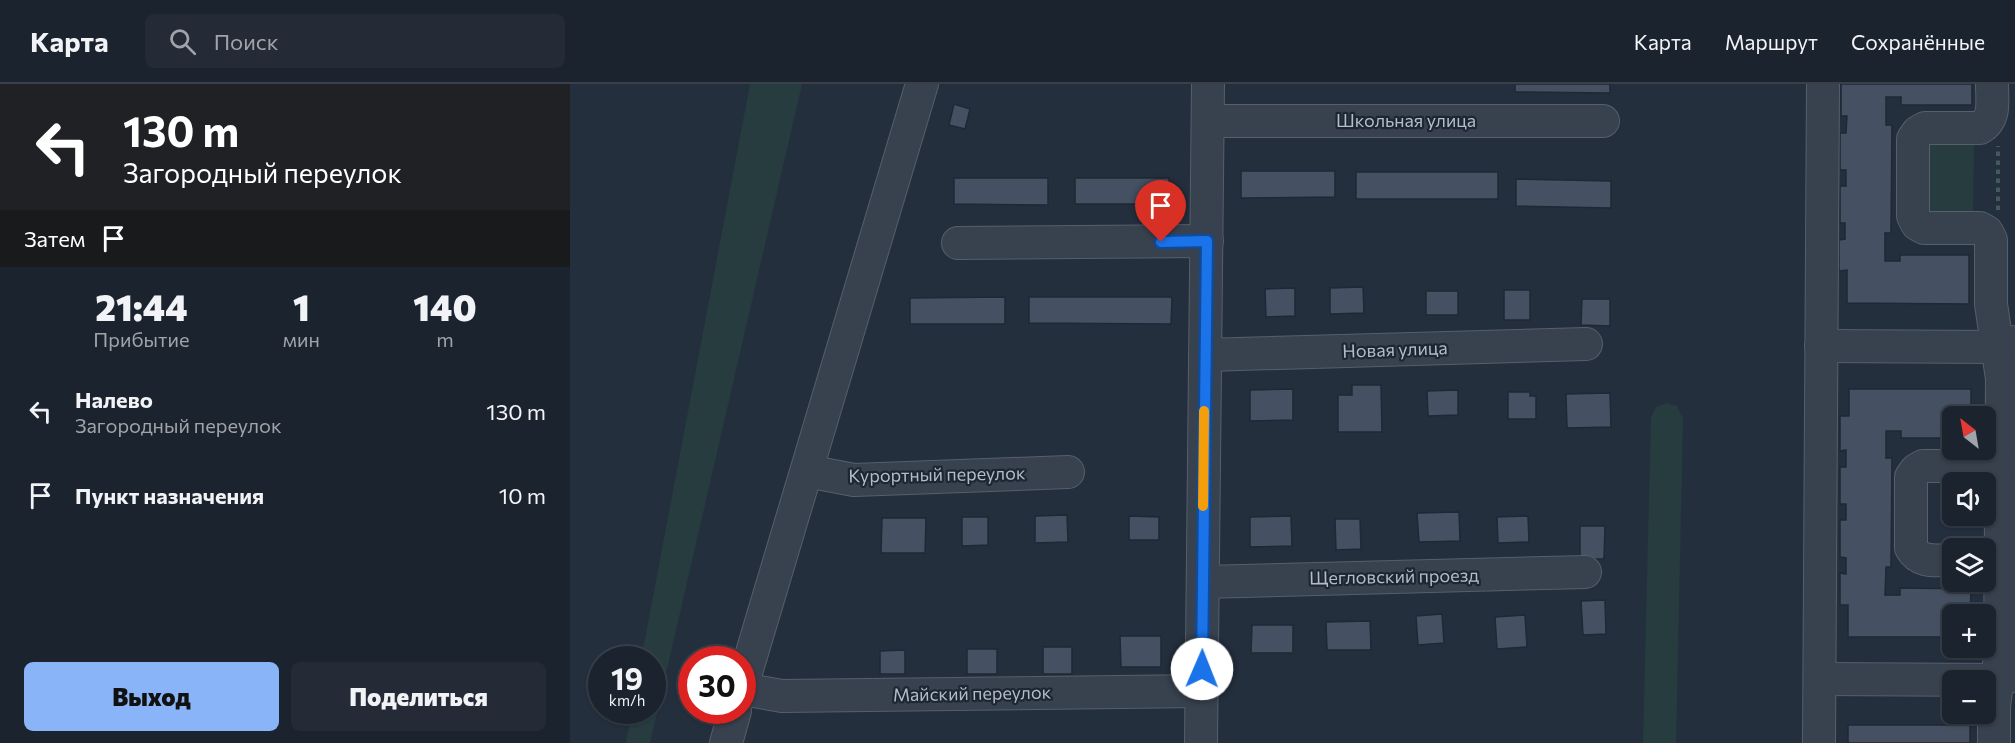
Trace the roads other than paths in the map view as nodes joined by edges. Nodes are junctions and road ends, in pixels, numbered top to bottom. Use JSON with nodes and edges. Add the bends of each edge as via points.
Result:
{"nodes":[{"id":1,"x":922,"y":84,"type":"edge"},
{"id":2,"x":1208,"y":84,"type":"edge"},
{"id":3,"x":1823,"y":84,"type":"edge"},
{"id":4,"x":1992,"y":84,"type":"edge"},
{"id":5,"x":1208,"y":121,"type":"junction"},
{"id":6,"x":1604,"y":121,"type":"dead end"},
{"id":7,"x":1207,"y":241,"type":"junction"},
{"id":8,"x":958,"y":243,"type":"dead end"},
{"id":9,"x":1586,"y":344,"type":"dead end"},
{"id":10,"x":2006,"y":344,"type":"edge"},
{"id":11,"x":1821,"y":346,"type":"junction"},
{"id":12,"x":1205,"y":355,"type":"junction"},
{"id":13,"x":2001,"y":466,"type":"junction"},
{"id":14,"x":807,"y":471,"type":"junction"},
{"id":15,"x":1068,"y":471,"type":"dead end"},
{"id":16,"x":1995,"y":538,"type":"edge"},
{"id":17,"x":1942,"y":560,"type":"edge"},
{"id":18,"x":1585,"y":572,"type":"dead end"},
{"id":19,"x":1203,"y":582,"type":"junction"},
{"id":20,"x":1995,"y":592,"type":"edge"},
{"id":21,"x":755,"y":646,"type":"edge"},
{"id":22,"x":2006,"y":677,"type":"edge"},
{"id":23,"x":1820,"y":680,"type":"junction"},
{"id":24,"x":756,"y":691,"type":"edge"},
{"id":25,"x":1202,"y":691,"type":"junction"},
{"id":26,"x":731,"y":724,"type":"edge"},
{"id":27,"x":726,"y":743,"type":"edge"},
{"id":28,"x":1201,"y":743,"type":"edge"},
{"id":29,"x":1819,"y":743,"type":"edge"},
{"id":30,"x":1994,"y":743,"type":"edge"}],
"edges":[{"from":1,"to":14,"type":"street"},
{"from":2,"to":5,"type":"street"},
{"from":3,"to":11,"type":"street"},
{"from":4,"to":10,"type":"street","via":[[1992,117],[1988,124],[1980,128],[1925,128],[1913,140],[1913,216],[1924,228],[1980,228],[1987,232],[1991,240],[1990,304]]},
{"from":5,"to":6,"type":"street","name":"Школьная улица"},
{"from":5,"to":7,"type":"street"},
{"from":7,"to":8,"type":"street"},
{"from":7,"to":12,"type":"street"},
{"from":9,"to":12,"type":"street","name":"Новая улица"},
{"from":10,"to":11,"type":"street"},
{"from":10,"to":13,"type":"street"},
{"from":11,"to":23,"type":"street"},
{"from":12,"to":19,"type":"street"},
{"from":13,"to":16,"type":"street"},
{"from":13,"to":17,"type":"street","via":[[1923,466],[1911,477],[1911,548],[1923,560]]},
{"from":14,"to":15,"type":"street","name":"Курортный переулок","via":[[854,480]]},
{"from":14,"to":21,"type":"street"},
{"from":18,"to":19,"type":"street","name":"Щегловский проезд"},
{"from":19,"to":25,"type":"street"},
{"from":20,"to":22,"type":"street","via":[[2000,656]]},
{"from":22,"to":23,"type":"street"},
{"from":22,"to":30,"type":"street"},
{"from":23,"to":29,"type":"street"},
{"from":24,"to":25,"type":"street","name":"Майский переулок","via":[[782,696]]},
{"from":25,"to":28,"type":"street"},
{"from":26,"to":27,"type":"street"}]}
